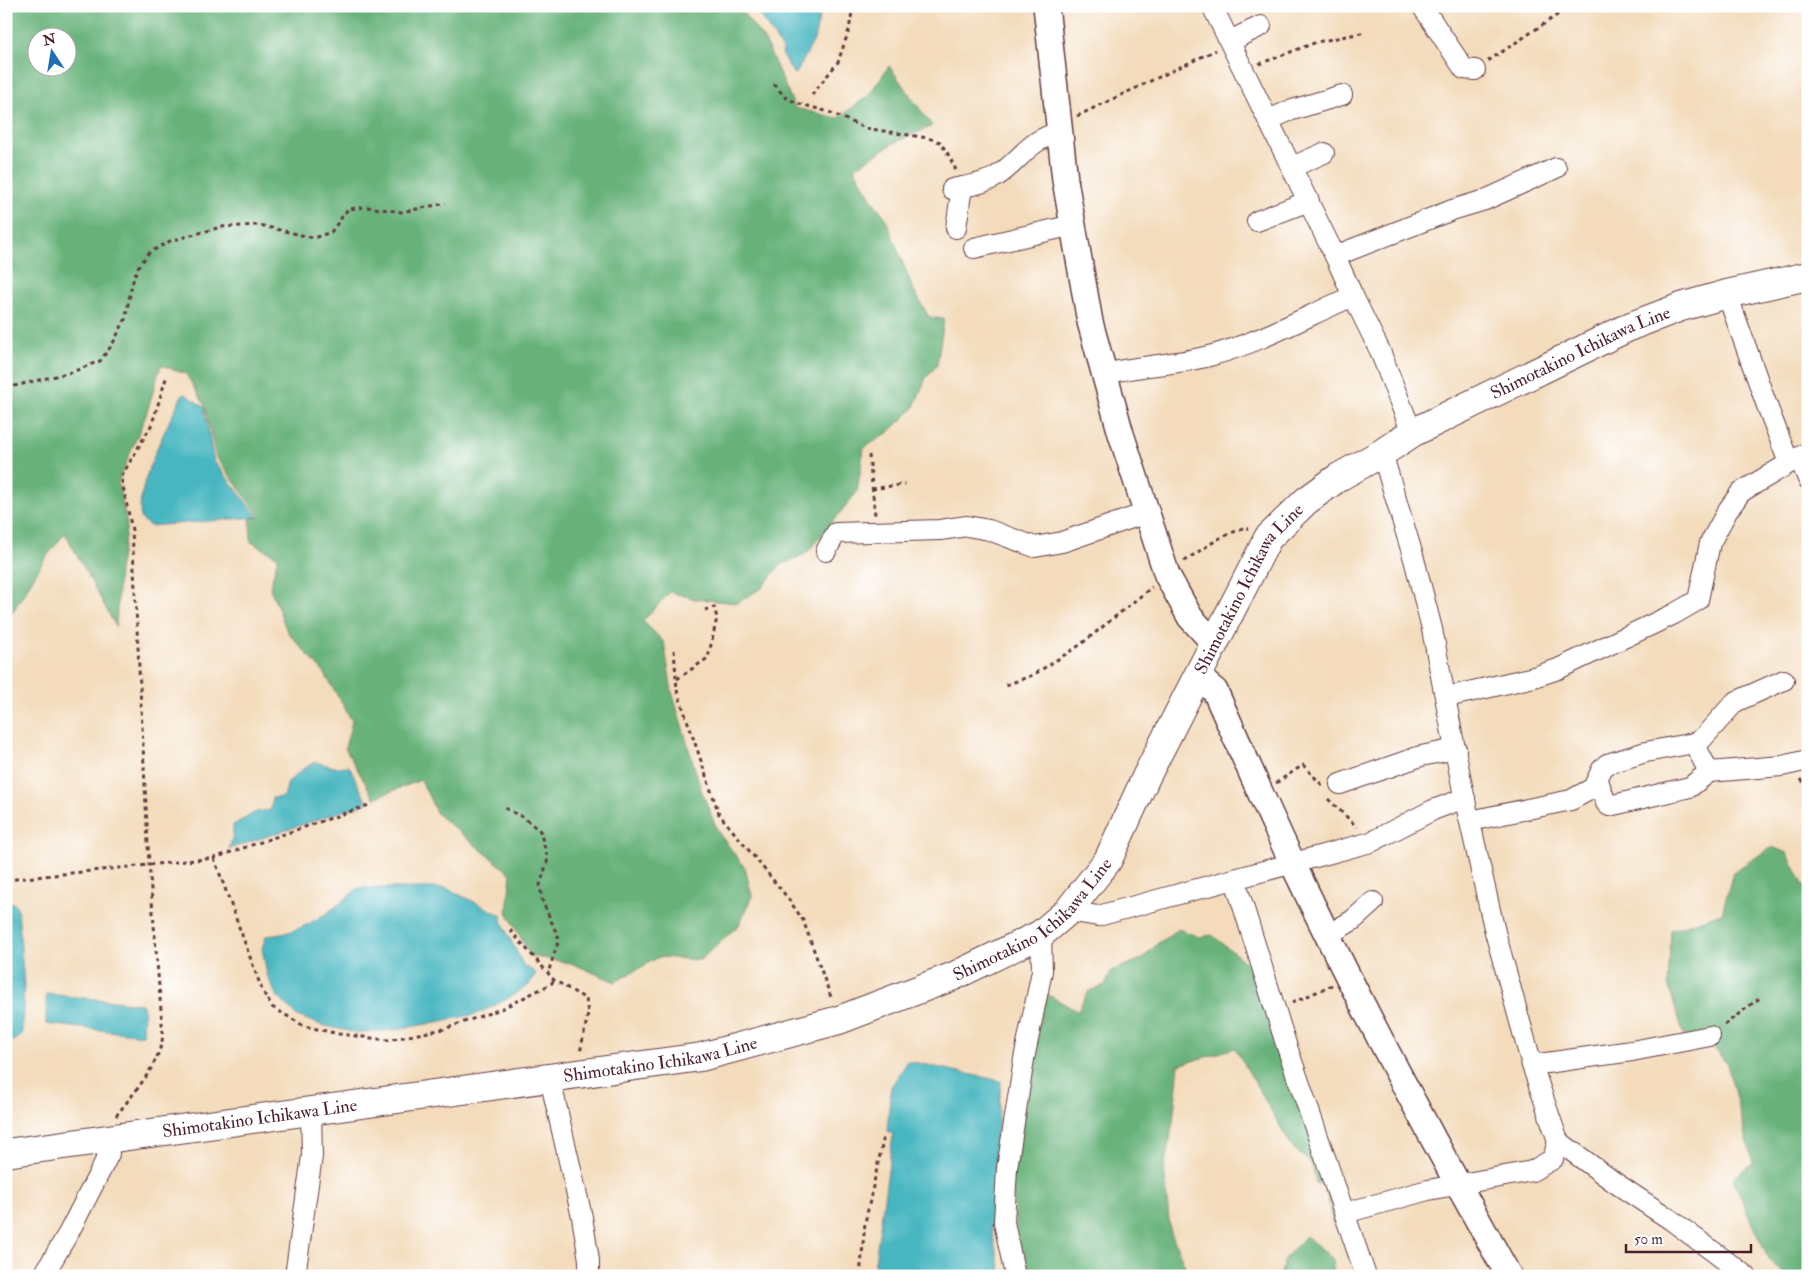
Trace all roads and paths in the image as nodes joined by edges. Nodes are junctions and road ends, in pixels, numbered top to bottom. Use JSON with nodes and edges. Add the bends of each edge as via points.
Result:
{"nodes":[{"id":1,"x":853,"y":6,"type":"edge"},
{"id":2,"x":1046,"y":6,"type":"edge"},
{"id":3,"x":1422,"y":6,"type":"edge"},
{"id":4,"x":1571,"y":6,"type":"edge"},
{"id":5,"x":1216,"y":7,"type":"edge"},
{"id":6,"x":1261,"y":26,"type":"dead end"},
{"id":7,"x":1366,"y":32,"type":"dead end"},
{"id":8,"x":1231,"y":43,"type":"junction"},
{"id":9,"x":1244,"y":70,"type":"junction"},
{"id":10,"x":1475,"y":70,"type":"joint"},
{"id":11,"x":774,"y":84,"type":"dead end"},
{"id":12,"x":812,"y":95,"type":"dead end"},
{"id":13,"x":1342,"y":95,"type":"dead end"},
{"id":14,"x":1268,"y":120,"type":"junction"},
{"id":15,"x":1059,"y":129,"type":"junction"},
{"id":16,"x":1324,"y":153,"type":"dead end"},
{"id":17,"x":1292,"y":167,"type":"junction"},
{"id":18,"x":1556,"y":168,"type":"dead end"},
{"id":19,"x":957,"y":188,"type":"junction"},
{"id":20,"x":1309,"y":201,"type":"junction"},
{"id":21,"x":446,"y":202,"type":"dead end"},
{"id":22,"x":1257,"y":220,"type":"dead end"},
{"id":23,"x":1073,"y":225,"type":"junction"},
{"id":24,"x":956,"y":228,"type":"dead end"},
{"id":25,"x":974,"y":248,"type":"dead end"},
{"id":26,"x":1336,"y":256,"type":"junction"},
{"id":27,"x":1808,"y":276,"type":"edge"},
{"id":28,"x":1727,"y":294,"type":"junction"},
{"id":29,"x":1353,"y":296,"type":"junction"},
{"id":30,"x":1104,"y":374,"type":"junction"},
{"id":31,"x":167,"y":375,"type":"dead end"},
{"id":32,"x":6,"y":388,"type":"edge"},
{"id":33,"x":1412,"y":433,"type":"junction"},
{"id":34,"x":1382,"y":453,"type":"junction"},
{"id":35,"x":869,"y":455,"type":"dead end"},
{"id":36,"x":1798,"y":457,"type":"edge"},
{"id":37,"x":1808,"y":478,"type":"edge"},
{"id":38,"x":906,"y":484,"type":"dead end"},
{"id":39,"x":872,"y":489,"type":"junction"},
{"id":40,"x":1146,"y":513,"type":"junction"},
{"id":41,"x":876,"y":533,"type":"junction"},
{"id":42,"x":1268,"y":538,"type":"junction"},
{"id":43,"x":826,"y":551,"type":"dead end"},
{"id":44,"x":1167,"y":575,"type":"junction"},
{"id":45,"x":705,"y":610,"type":"dead end"},
{"id":46,"x":1214,"y":643,"type":"junction"},
{"id":47,"x":674,"y":650,"type":"dead end"},
{"id":48,"x":1198,"y":677,"type":"junction"},
{"id":49,"x":676,"y":680,"type":"junction"},
{"id":50,"x":1784,"y":680,"type":"dead end"},
{"id":51,"x":1006,"y":685,"type":"dead end"},
{"id":52,"x":1446,"y":697,"type":"junction"},
{"id":53,"x":1694,"y":743,"type":"junction"},
{"id":54,"x":1456,"y":748,"type":"junction"},
{"id":55,"x":1808,"y":760,"type":"edge"},
{"id":56,"x":1709,"y":772,"type":"junction"},
{"id":57,"x":1596,"y":782,"type":"junction"},
{"id":58,"x":1331,"y":790,"type":"junction"},
{"id":59,"x":1261,"y":793,"type":"junction"},
{"id":60,"x":1465,"y":798,"type":"junction"},
{"id":61,"x":372,"y":804,"type":"dead end"},
{"id":62,"x":505,"y":808,"type":"dead end"},
{"id":63,"x":1470,"y":821,"type":"junction"},
{"id":64,"x":1372,"y":841,"type":"junction"},
{"id":65,"x":214,"y":858,"type":"junction"},
{"id":66,"x":1292,"y":863,"type":"junction"},
{"id":67,"x":149,"y":864,"type":"junction"},
{"id":68,"x":6,"y":880,"type":"edge"},
{"id":69,"x":1235,"y":880,"type":"junction"},
{"id":70,"x":1373,"y":902,"type":"dead end"},
{"id":71,"x":1068,"y":910,"type":"junction"},
{"id":72,"x":510,"y":930,"type":"dead end"},
{"id":73,"x":1041,"y":934,"type":"junction"},
{"id":74,"x":1328,"y":935,"type":"junction"},
{"id":75,"x":548,"y":973,"type":"junction"},
{"id":76,"x":1348,"y":977,"type":"junction"},
{"id":77,"x":554,"y":980,"type":"junction"},
{"id":78,"x":1761,"y":997,"type":"dead end"},
{"id":79,"x":1276,"y":1010,"type":"junction"},
{"id":80,"x":839,"y":1020,"type":"junction"},
{"id":81,"x":1710,"y":1036,"type":"joint"},
{"id":82,"x":1532,"y":1065,"type":"junction"},
{"id":83,"x":580,"y":1073,"type":"junction"},
{"id":84,"x":550,"y":1079,"type":"junction"},
{"id":85,"x":311,"y":1110,"type":"junction"},
{"id":86,"x":882,"y":1135,"type":"dead end"},
{"id":87,"x":107,"y":1138,"type":"junction"},
{"id":88,"x":1558,"y":1141,"type":"junction"},
{"id":89,"x":6,"y":1153,"type":"edge"},
{"id":90,"x":1458,"y":1185,"type":"junction"},
{"id":91,"x":1345,"y":1213,"type":"junction"},
{"id":92,"x":43,"y":1276,"type":"edge"},
{"id":93,"x":295,"y":1276,"type":"edge"},
{"id":94,"x":589,"y":1276,"type":"edge"},
{"id":95,"x":860,"y":1276,"type":"edge"},
{"id":96,"x":1015,"y":1276,"type":"edge"},
{"id":97,"x":1366,"y":1276,"type":"edge"},
{"id":98,"x":1509,"y":1276,"type":"edge"},
{"id":99,"x":1746,"y":1276,"type":"edge"}],
"edges":[{"from":1,"to":12,"type":"path","via":[[838,62]]},
{"from":2,"to":15,"type":"street"},
{"from":3,"to":10,"type":"street","via":[[1464,69]]},
{"from":4,"to":10,"type":"path"},
{"from":5,"to":8,"type":"street"},
{"from":6,"to":8,"type":"street"},
{"from":7,"to":9,"type":"path","via":[[1317,42]]},
{"from":8,"to":9,"type":"street"},
{"from":8,"to":15,"type":"path"},
{"from":9,"to":14,"type":"street"},
{"from":11,"to":19,"type":"path","via":[[785,97],[797,103],[829,112],[865,128],[940,142],[952,161]]},
{"from":13,"to":14,"type":"street"},
{"from":14,"to":17,"type":"street"},
{"from":15,"to":19,"type":"street","via":[[1039,139],[1006,170],[987,182]]},
{"from":15,"to":23,"type":"street"},
{"from":16,"to":17,"type":"street"},
{"from":17,"to":20,"type":"street"},
{"from":18,"to":26,"type":"street","via":[[1485,200]]},
{"from":19,"to":24,"type":"street"},
{"from":20,"to":22,"type":"street"},
{"from":20,"to":26,"type":"street"},
{"from":21,"to":32,"type":"path","via":[[402,212],[367,208],[348,210],[331,232],[314,238],[259,225],[221,227],[170,241],[149,254],[138,267],[125,320],[100,361],[72,372]]},
{"from":23,"to":25,"type":"street"},
{"from":23,"to":30,"type":"street","via":[[1090,322]]},
{"from":26,"to":29,"type":"street"},
{"from":27,"to":28,"type":"main road","name":"Shimotakino Ichikawa Line"},
{"from":28,"to":33,"type":"main road","name":"Shimotakino Ichikawa Line","via":[[1631,326]]},
{"from":28,"to":36,"type":"street","via":[[1766,403]]},
{"from":29,"to":30,"type":"street","via":[[1234,349],[1186,361]]},
{"from":29,"to":33,"type":"street","via":[[1380,351]]},
{"from":30,"to":40,"type":"street"},
{"from":31,"to":67,"type":"path","via":[[152,424],[121,477],[132,530]]},
{"from":33,"to":34,"type":"main road","name":"Shimotakino Ichikawa Line"},
{"from":34,"to":42,"type":"main road","name":"Shimotakino Ichikawa Line","via":[[1339,477],[1306,501]]},
{"from":34,"to":52,"type":"street","via":[[1414,559]]},
{"from":35,"to":39,"type":"path"},
{"from":36,"to":37,"type":"street"},
{"from":36,"to":52,"type":"street","via":[[1741,492],[1728,510],[1710,543],[1698,600],[1558,669]]},
{"from":38,"to":39,"type":"path"},
{"from":39,"to":41,"type":"path"},
{"from":40,"to":41,"type":"street","via":[[1062,542],[1035,546],[967,526]]},
{"from":40,"to":44,"type":"street"},
{"from":41,"to":43,"type":"street","via":[[836,533]]},
{"from":42,"to":44,"type":"path","via":[[1245,528],[1218,539]]},
{"from":42,"to":46,"type":"main road","name":"Shimotakino Ichikawa Line"},
{"from":44,"to":46,"type":"street","via":[[1190,617]]},
{"from":44,"to":51,"type":"path","via":[[1080,645],[1033,675]]},
{"from":45,"to":49,"type":"path","via":[[714,607],[717,618],[708,658]]},
{"from":46,"to":48,"type":"main road","name":"Shimotakino Ichikawa Line"},
{"from":47,"to":49,"type":"path"},
{"from":48,"to":59,"type":"street","via":[[1215,691]]},
{"from":48,"to":71,"type":"main road","name":"Shimotakino Ichikawa Line","via":[[1146,777],[1108,860]]},
{"from":49,"to":80,"type":"path","via":[[719,814],[803,920]]},
{"from":50,"to":53,"type":"street","via":[[1735,702],[1702,739]]},
{"from":52,"to":54,"type":"street"},
{"from":53,"to":56,"type":"street"},
{"from":53,"to":57,"type":"street","via":[[1607,764]]},
{"from":54,"to":58,"type":"street","via":[[1421,756]]},
{"from":54,"to":60,"type":"street"},
{"from":55,"to":56,"type":"street","via":[[1782,766]]},
{"from":56,"to":57,"type":"street","via":[[1690,787],[1610,806]]},
{"from":57,"to":63,"type":"street","via":[[1593,788],[1572,800]]},
{"from":58,"to":59,"type":"path","via":[[1303,765]]},
{"from":58,"to":64,"type":"path"},
{"from":59,"to":66,"type":"street"},
{"from":60,"to":63,"type":"street"},
{"from":60,"to":64,"type":"street","via":[[1432,810]]},
{"from":61,"to":65,"type":"path"},
{"from":62,"to":75,"type":"path","via":[[540,831],[548,859],[540,885],[541,893],[559,939]]},
{"from":63,"to":82,"type":"street","via":[[1495,932]]},
{"from":64,"to":66,"type":"street"},
{"from":65,"to":67,"type":"path"},
{"from":65,"to":77,"type":"path","via":[[262,990],[272,1007],[304,1026],[388,1040],[444,1029],[501,1009]]},
{"from":66,"to":69,"type":"street"},
{"from":66,"to":74,"type":"street"},
{"from":67,"to":68,"type":"path"},
{"from":67,"to":87,"type":"path","via":[[162,1047],[149,1073],[106,1129]]},
{"from":69,"to":71,"type":"street","via":[[1098,916]]},
{"from":69,"to":79,"type":"street"},
{"from":70,"to":74,"type":"street","via":[[1353,920]]},
{"from":71,"to":73,"type":"main road","name":"Shimotakino Ichikawa Line"},
{"from":72,"to":75,"type":"path"},
{"from":73,"to":80,"type":"main road","name":"Shimotakino Ichikawa Line","via":[[954,976]]},
{"from":73,"to":96,"type":"street","via":[[1042,971],[1007,1168],[1004,1222]]},
{"from":74,"to":76,"type":"street"},
{"from":75,"to":77,"type":"path"},
{"from":76,"to":79,"type":"path"},
{"from":76,"to":90,"type":"street"},
{"from":77,"to":83,"type":"path","via":[[586,999],[588,1014],[578,1062]]},
{"from":78,"to":81,"type":"path"},
{"from":79,"to":91,"type":"street"},
{"from":80,"to":83,"type":"main road","name":"Shimotakino Ichikawa Line","via":[[701,1057]]},
{"from":81,"to":82,"type":"street"},
{"from":82,"to":88,"type":"street"},
{"from":83,"to":84,"type":"main road","name":"Shimotakino Ichikawa Line"},
{"from":84,"to":85,"type":"main road","name":"Shimotakino Ichikawa Line"},
{"from":84,"to":94,"type":"street","via":[[582,1217]]},
{"from":85,"to":87,"type":"main road","name":"Shimotakino Ichikawa Line"},
{"from":85,"to":93,"type":"street","via":[[312,1156]]},
{"from":86,"to":95,"type":"path","via":[[865,1223]]},
{"from":87,"to":89,"type":"main road","name":"Shimotakino Ichikawa Line"},
{"from":87,"to":92,"type":"street","via":[[108,1154]]},
{"from":88,"to":90,"type":"street","via":[[1553,1159],[1532,1171]]},
{"from":88,"to":99,"type":"street"},
{"from":90,"to":91,"type":"street"},
{"from":90,"to":98,"type":"street"},
{"from":91,"to":97,"type":"street"}]}
